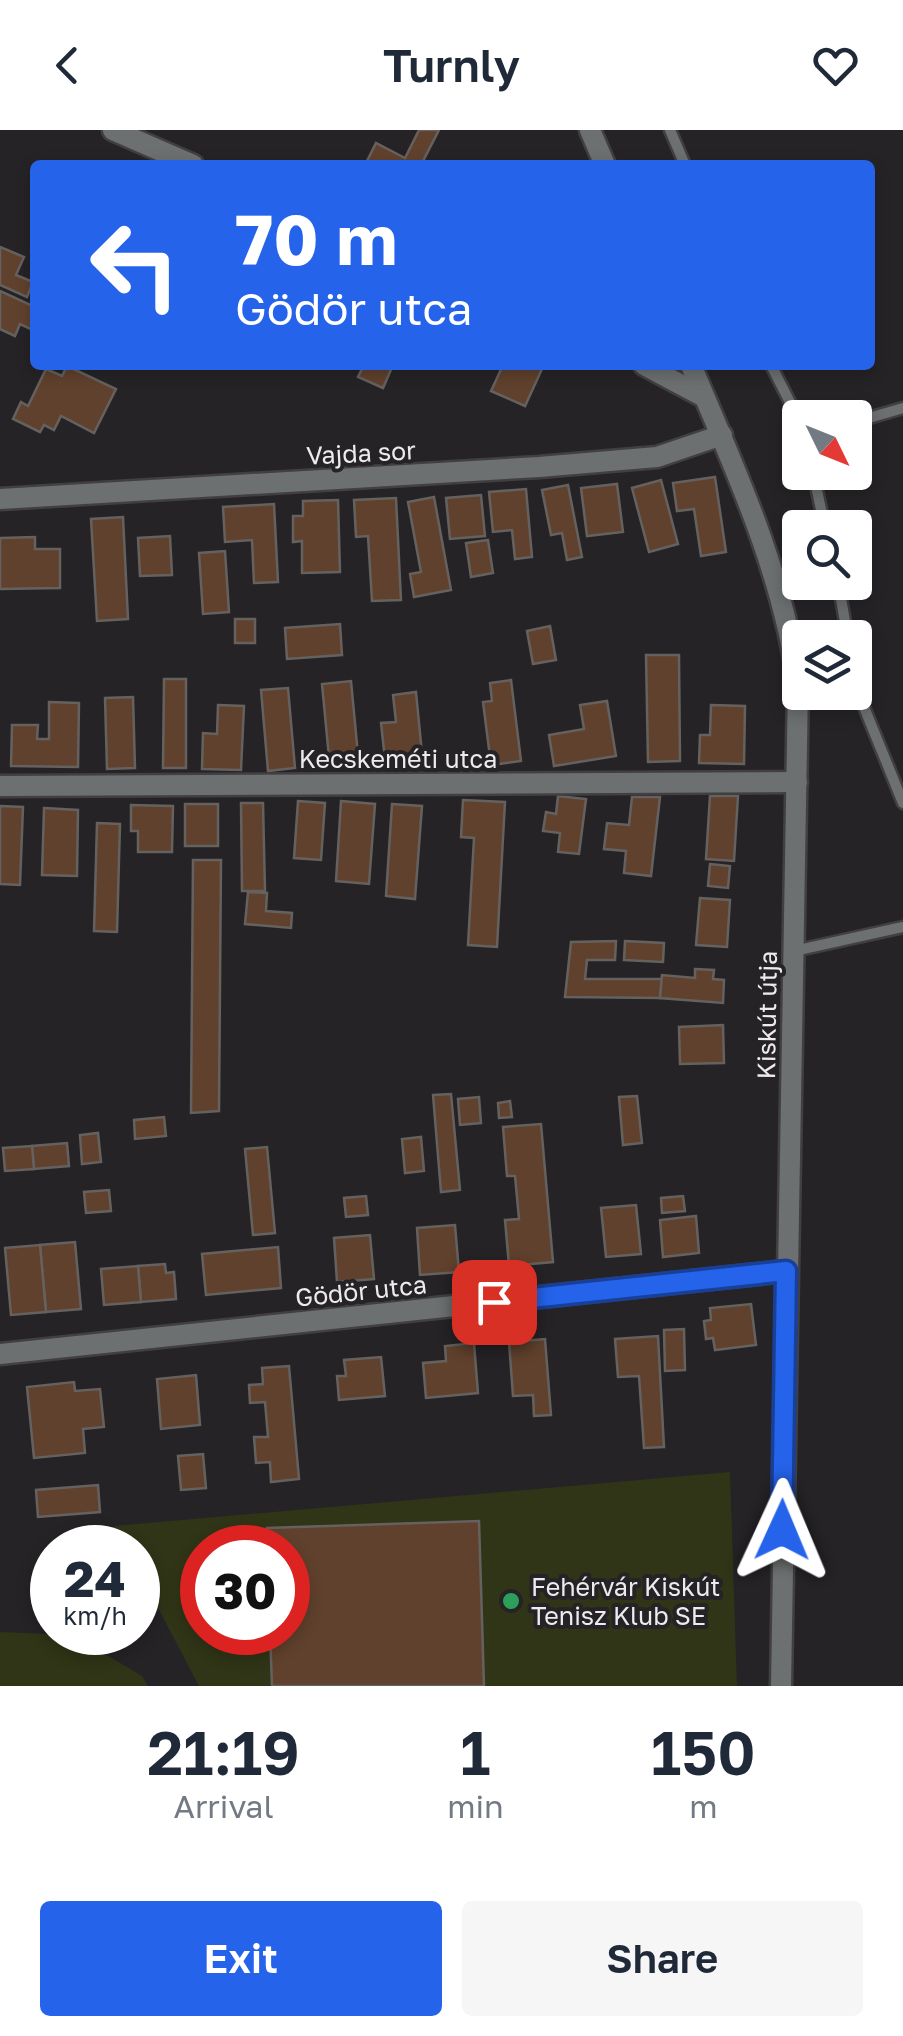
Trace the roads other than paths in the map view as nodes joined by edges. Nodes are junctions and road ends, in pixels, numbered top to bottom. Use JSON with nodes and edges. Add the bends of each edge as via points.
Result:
{"nodes":[{"id":1,"x":114,"y":130,"type":"edge"},
{"id":2,"x":590,"y":130,"type":"edge"},
{"id":3,"x":670,"y":130,"type":"edge"},
{"id":4,"x":182,"y":160,"type":"edge"},
{"id":5,"x":604,"y":160,"type":"edge"},
{"id":6,"x":683,"y":160,"type":"edge"},
{"id":7,"x":654,"y":370,"type":"edge"},
{"id":8,"x":692,"y":370,"type":"edge"},
{"id":9,"x":774,"y":370,"type":"edge"},
{"id":10,"x":704,"y":396,"type":"junction"},
{"id":11,"x":789,"y":400,"type":"edge"},
{"id":12,"x":903,"y":408,"type":"edge"},
{"id":13,"x":872,"y":417,"type":"edge"},
{"id":14,"x":722,"y":435,"type":"junction"},
{"id":15,"x":0,"y":499,"type":"edge"},
{"id":16,"x":862,"y":710,"type":"edge"},
{"id":17,"x":797,"y":782,"type":"junction"},
{"id":18,"x":0,"y":786,"type":"edge"},
{"id":19,"x":903,"y":803,"type":"edge"},
{"id":20,"x":903,"y":927,"type":"edge"},
{"id":21,"x":793,"y":951,"type":"junction"},
{"id":22,"x":786,"y":1271,"type":"junction"},
{"id":23,"x":0,"y":1354,"type":"edge"},
{"id":24,"x":781,"y":1686,"type":"edge"}],
"edges":[{"from":1,"to":4,"type":"street"},
{"from":2,"to":5,"type":"street"},
{"from":3,"to":6,"type":"lane"},
{"from":7,"to":10,"type":"street"},
{"from":8,"to":10,"type":"street","name":"Kiskút útja"},
{"from":9,"to":11,"type":"lane"},
{"from":10,"to":14,"type":"street","name":"Kiskút útja"},
{"from":12,"to":13,"type":"lane"},
{"from":14,"to":15,"type":"street","name":"Vajda sor","via":[[657,457],[558,466]]},
{"from":14,"to":17,"type":"street","name":"Kiskút útja","via":[[793,644]]},
{"from":16,"to":19,"type":"lane"},
{"from":17,"to":18,"type":"street","name":"Kecskeméti utca"},
{"from":17,"to":21,"type":"street","name":"Kiskút útja"},
{"from":20,"to":21,"type":"lane"},
{"from":21,"to":22,"type":"street","name":"Kiskút útja"},
{"from":22,"to":23,"type":"street","name":"Gödör utca"},
{"from":22,"to":24,"type":"street","name":"Kiskút útja"}]}
